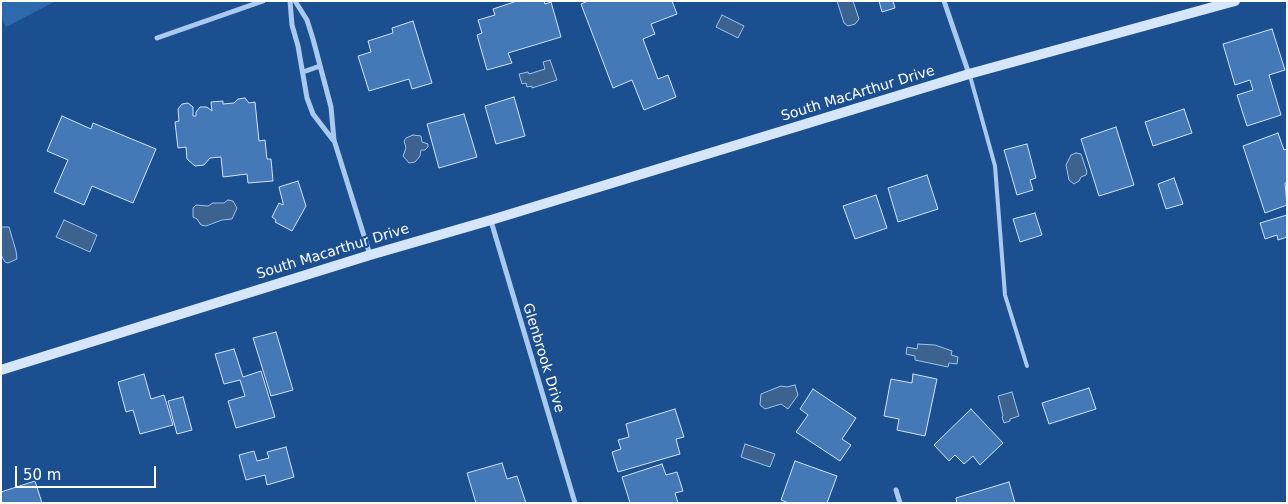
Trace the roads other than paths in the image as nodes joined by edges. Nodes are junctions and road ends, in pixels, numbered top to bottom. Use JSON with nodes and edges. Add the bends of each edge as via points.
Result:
{"nodes":[{"id":1,"x":263,"y":1,"type":"edge"},
{"id":2,"x":290,"y":1,"type":"edge"},
{"id":3,"x":295,"y":1,"type":"edge"},
{"id":4,"x":944,"y":1,"type":"edge"},
{"id":5,"x":1235,"y":1,"type":"edge"},
{"id":6,"x":157,"y":38,"type":"dead end"},
{"id":7,"x":320,"y":66,"type":"junction"},
{"id":8,"x":303,"y":72,"type":"junction"},
{"id":9,"x":969,"y":74,"type":"junction"},
{"id":10,"x":334,"y":140,"type":"junction"},
{"id":11,"x":490,"y":220,"type":"junction"},
{"id":12,"x":370,"y":255,"type":"junction"},
{"id":13,"x":1027,"y":366,"type":"dead end"},
{"id":14,"x":1,"y":370,"type":"edge"},
{"id":15,"x":896,"y":490,"type":"dead end"},
{"id":16,"x":575,"y":503,"type":"edge"},
{"id":17,"x":900,"y":503,"type":"edge"}],
"edges":[{"from":1,"to":6,"type":"street"},
{"from":2,"to":8,"type":"street"},
{"from":3,"to":7,"type":"street","via":[[307,20]]},
{"from":4,"to":9,"type":"street"},
{"from":5,"to":9,"type":"street","name":"South MacArthur Drive"},
{"from":7,"to":8,"type":"street"},
{"from":7,"to":10,"type":"street","via":[[331,107]]},
{"from":8,"to":10,"type":"street","via":[[313,114]]},
{"from":9,"to":11,"type":"street","name":"South MacArthur Drive"},
{"from":9,"to":13,"type":"lane","via":[[995,166],[1005,296]]},
{"from":10,"to":12,"type":"street"},
{"from":11,"to":12,"type":"street","name":"South Macarthur Drive"},
{"from":11,"to":16,"type":"street","name":"Glenbrook Drive"},
{"from":12,"to":14,"type":"street","name":"South Macarthur Drive"},
{"from":15,"to":17,"type":"street"}]}
